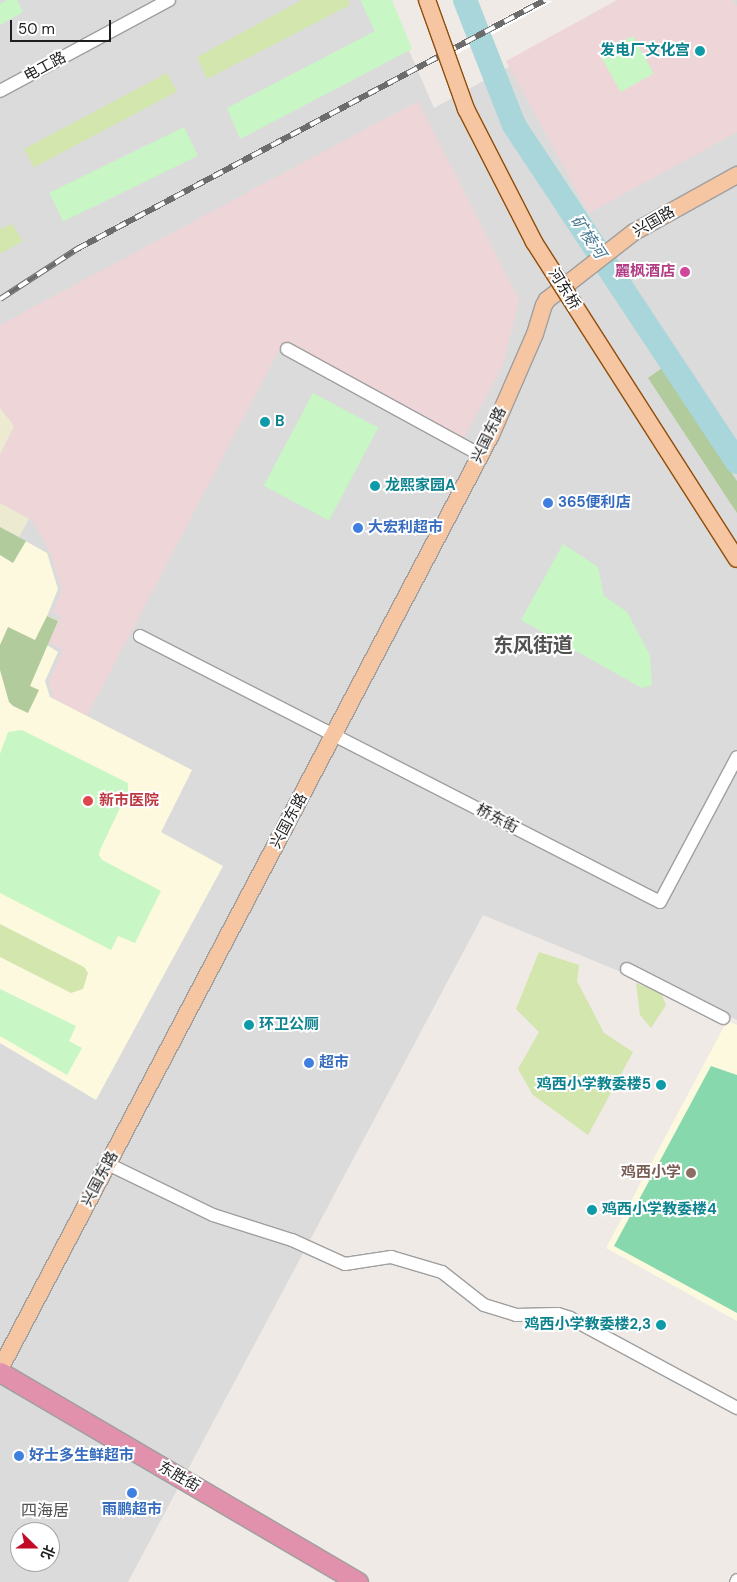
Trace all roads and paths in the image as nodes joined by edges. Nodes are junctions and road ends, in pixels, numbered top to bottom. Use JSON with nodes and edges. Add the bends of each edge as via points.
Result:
{"nodes":[{"id":1,"x":169,"y":0,"type":"edge"},
{"id":2,"x":427,"y":0,"type":"edge"},
{"id":3,"x":0,"y":91,"type":"edge"},
{"id":4,"x":737,"y":174,"type":"edge"},
{"id":5,"x":576,"y":277,"type":"joint"},
{"id":6,"x":288,"y":349,"type":"dead end"},
{"id":7,"x":481,"y":455,"type":"junction"},
{"id":8,"x":737,"y":559,"type":"edge"},
{"id":9,"x":140,"y":636,"type":"dead end"},
{"id":10,"x":334,"y":736,"type":"junction"},
{"id":11,"x":735,"y":763,"type":"edge"},
{"id":12,"x":627,"y":970,"type":"dead end"},
{"id":13,"x":723,"y":1018,"type":"dead end"},
{"id":14,"x":108,"y":1164,"type":"junction"},
{"id":15,"x":0,"y":1370,"type":"edge"},
{"id":16,"x":737,"y":1408,"type":"edge"},
{"id":17,"x":358,"y":1582,"type":"edge"}],
"edges":[{"from":1,"to":3,"type":"street","name":"电工路"},
{"from":2,"to":8,"type":"main road","name":"河东桥","bridge":true,"via":[[466,109],[534,242]]},
{"from":4,"to":5,"type":"main road","name":"兴国路","via":[[634,232]]},
{"from":5,"to":7,"type":"main road","name":"兴国东路","via":[[544,305],[535,334]]},
{"from":6,"to":7,"type":"street"},
{"from":7,"to":10,"type":"main road","name":"兴国东路"},
{"from":9,"to":10,"type":"street","name":"桥东街"},
{"from":10,"to":11,"type":"street","name":"桥东街","via":[[660,902]]},
{"from":10,"to":14,"type":"main road","name":"兴国东路"},
{"from":12,"to":13,"type":"street"},
{"from":14,"to":15,"type":"main road","name":"兴国东路"},
{"from":14,"to":16,"type":"street","via":[[213,1215],[292,1240],[345,1264],[390,1257],[442,1272],[484,1305],[516,1315],[558,1314],[570,1318]]},
{"from":15,"to":17,"type":"highway","name":"东胜街"}]}
